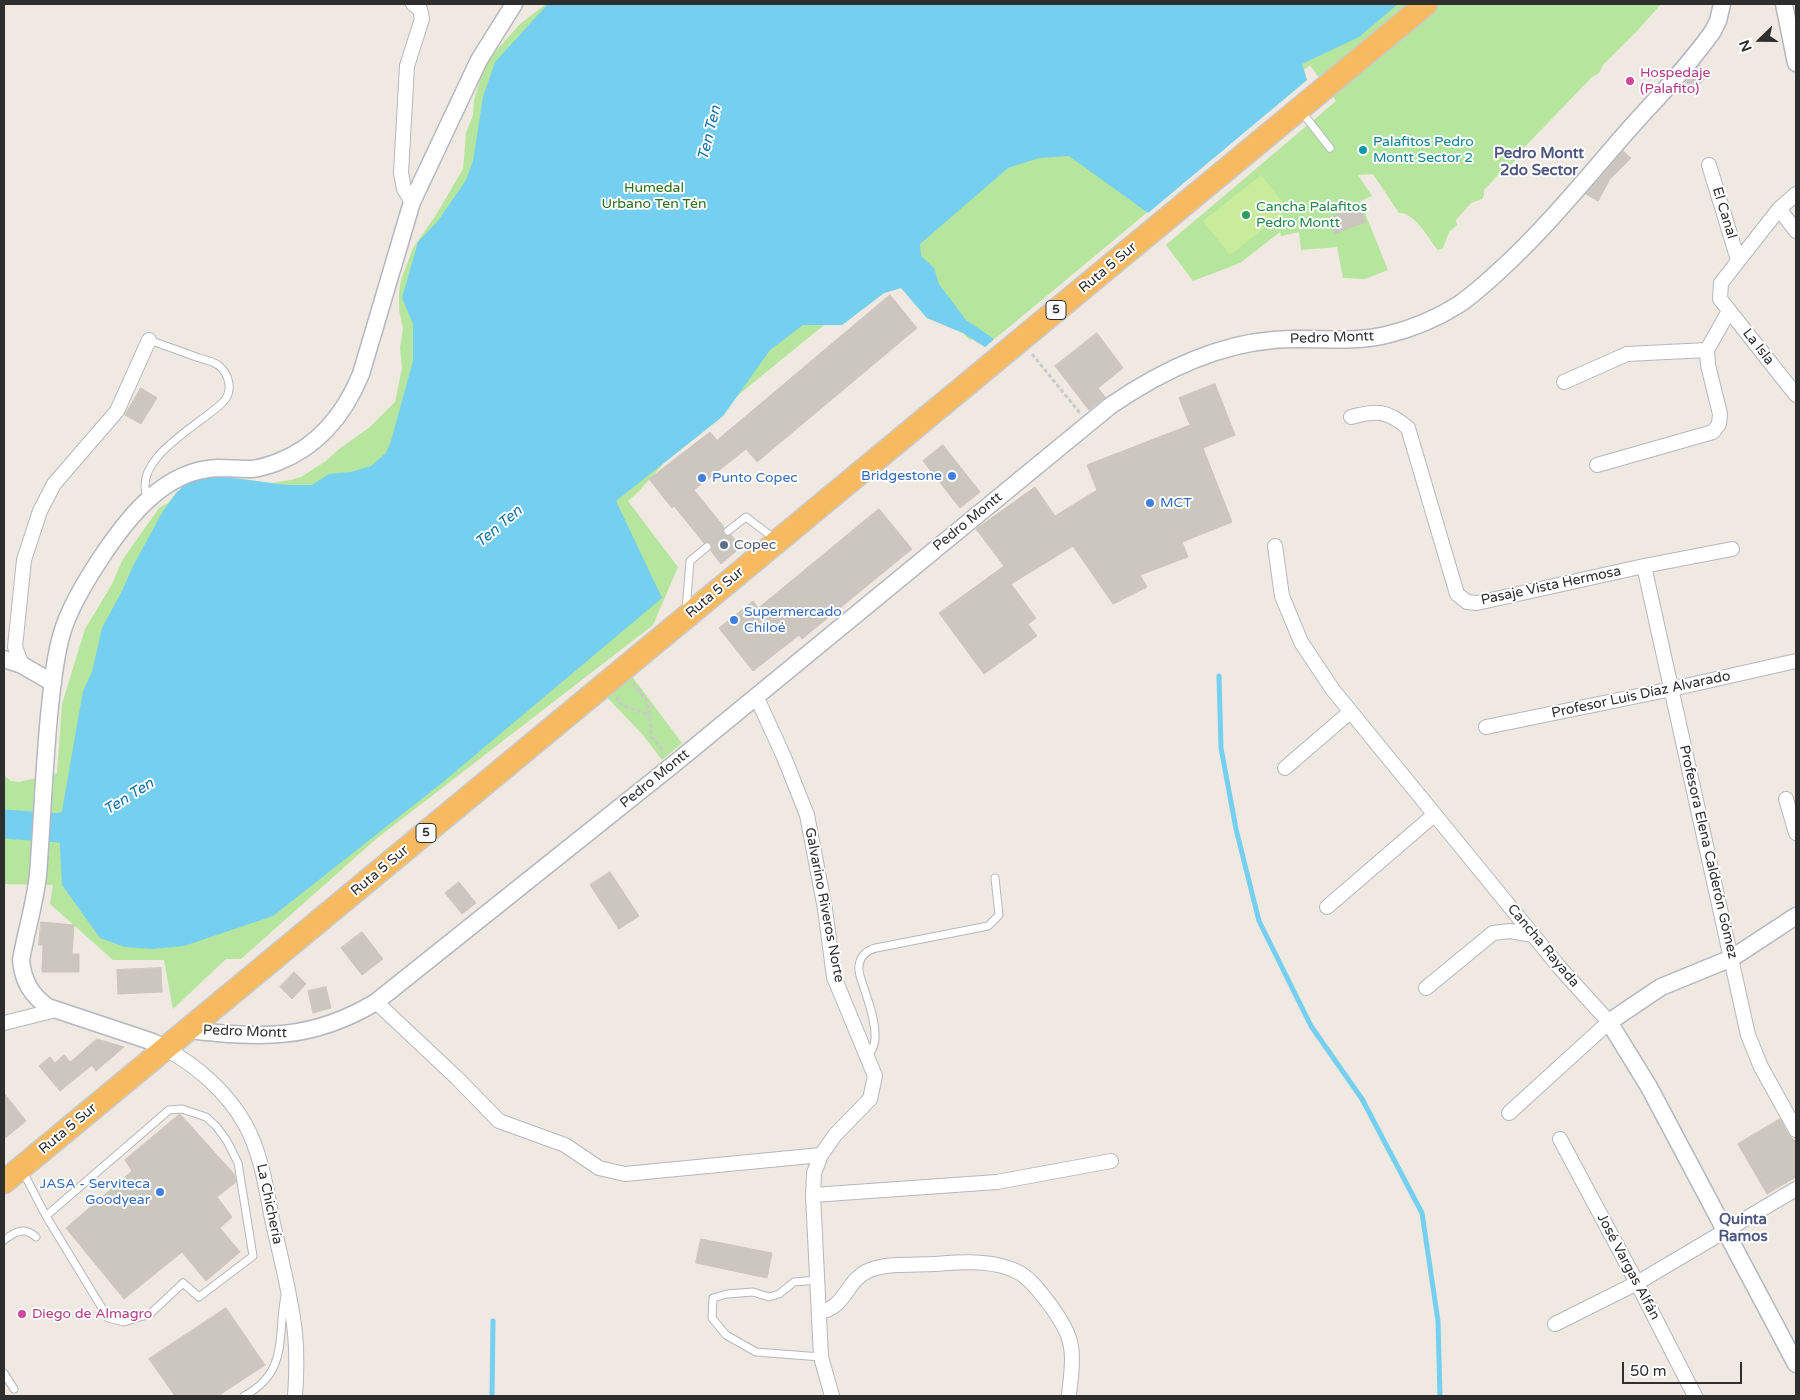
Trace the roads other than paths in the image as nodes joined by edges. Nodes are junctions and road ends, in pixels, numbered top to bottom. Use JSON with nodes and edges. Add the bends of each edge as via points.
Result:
{"nodes":[{"id":1,"x":413,"y":4,"type":"edge"},
{"id":2,"x":514,"y":4,"type":"edge"},
{"id":3,"x":1426,"y":4,"type":"edge"},
{"id":4,"x":1722,"y":4,"type":"edge"},
{"id":5,"x":1789,"y":8,"type":"edge"},
{"id":6,"x":1796,"y":62,"type":"edge"},
{"id":7,"x":1300,"y":109,"type":"junction"},
{"id":8,"x":1330,"y":148,"type":"dead end"},
{"id":9,"x":1709,"y":165,"type":"dead end"},
{"id":10,"x":1796,"y":194,"type":"edge"},
{"id":11,"x":412,"y":202,"type":"junction"},
{"id":12,"x":1779,"y":209,"type":"junction"},
{"id":13,"x":1796,"y":231,"type":"edge"},
{"id":14,"x":1738,"y":260,"type":"junction"},
{"id":15,"x":1729,"y":311,"type":"junction"},
{"id":16,"x":149,"y":340,"type":"joint"},
{"id":17,"x":1707,"y":350,"type":"junction"},
{"id":18,"x":1564,"y":382,"type":"dead end"},
{"id":19,"x":1796,"y":395,"type":"edge"},
{"id":20,"x":1351,"y":417,"type":"dead end"},
{"id":21,"x":1597,"y":465,"type":"dead end"},
{"id":22,"x":148,"y":499,"type":"junction"},
{"id":23,"x":728,"y":531,"type":"dead end"},
{"id":24,"x":778,"y":541,"type":"junction"},
{"id":25,"x":1275,"y":546,"type":"dead end"},
{"id":26,"x":707,"y":547,"type":"dead end"},
{"id":27,"x":1732,"y":549,"type":"dead end"},
{"id":28,"x":1644,"y":566,"type":"junction"},
{"id":29,"x":685,"y":617,"type":"junction"},
{"id":30,"x":4,"y":659,"type":"edge"},
{"id":31,"x":1796,"y":661,"type":"edge"},
{"id":32,"x":22,"y":665,"type":"junction"},
{"id":33,"x":53,"y":683,"type":"junction"},
{"id":34,"x":1672,"y":689,"type":"junction"},
{"id":35,"x":756,"y":696,"type":"junction"},
{"id":36,"x":1350,"y":712,"type":"junction"},
{"id":37,"x":1486,"y":727,"type":"dead end"},
{"id":38,"x":1284,"y":768,"type":"dead end"},
{"id":39,"x":1786,"y":799,"type":"dead end"},
{"id":40,"x":1434,"y":815,"type":"junction"},
{"id":41,"x":1796,"y":834,"type":"edge"},
{"id":42,"x":995,"y":878,"type":"dead end"},
{"id":43,"x":1326,"y":907,"type":"dead end"},
{"id":44,"x":1796,"y":916,"type":"edge"},
{"id":45,"x":1533,"y":935,"type":"junction"},
{"id":46,"x":1732,"y":958,"type":"junction"},
{"id":47,"x":1426,"y":988,"type":"dead end"},
{"id":48,"x":376,"y":1002,"type":"junction"},
{"id":49,"x":56,"y":1010,"type":"junction"},
{"id":50,"x":4,"y":1022,"type":"edge"},
{"id":51,"x":1609,"y":1022,"type":"junction"},
{"id":52,"x":188,"y":1030,"type":"junction"},
{"id":53,"x":166,"y":1049,"type":"junction"},
{"id":54,"x":868,"y":1057,"type":"junction"},
{"id":55,"x":1509,"y":1113,"type":"dead end"},
{"id":56,"x":1796,"y":1130,"type":"edge"},
{"id":57,"x":1560,"y":1139,"type":"dead end"},
{"id":58,"x":821,"y":1154,"type":"junction"},
{"id":59,"x":1111,"y":1161,"type":"dead end"},
{"id":60,"x":21,"y":1168,"type":"junction"},
{"id":61,"x":4,"y":1182,"type":"edge"},
{"id":62,"x":1796,"y":1189,"type":"edge"},
{"id":63,"x":813,"y":1195,"type":"junction"},
{"id":64,"x":46,"y":1216,"type":"junction"},
{"id":65,"x":1726,"y":1231,"type":"junction"},
{"id":66,"x":36,"y":1237,"type":"dead end"},
{"id":67,"x":4,"y":1240,"type":"edge"},
{"id":68,"x":817,"y":1280,"type":"junction"},
{"id":69,"x":1637,"y":1283,"type":"junction"},
{"id":70,"x":287,"y":1288,"type":"junction"},
{"id":71,"x":819,"y":1312,"type":"junction"},
{"id":72,"x":1555,"y":1324,"type":"dead end"},
{"id":73,"x":822,"y":1357,"type":"junction"},
{"id":74,"x":1796,"y":1364,"type":"edge"},
{"id":75,"x":4,"y":1372,"type":"edge"},
{"id":76,"x":14,"y":1389,"type":"dead end"},
{"id":77,"x":244,"y":1396,"type":"edge"},
{"id":78,"x":295,"y":1396,"type":"edge"},
{"id":79,"x":832,"y":1396,"type":"edge"},
{"id":80,"x":1069,"y":1396,"type":"edge"},
{"id":81,"x":1695,"y":1396,"type":"edge"}],
"edges":[{"from":1,"to":11,"type":"street","via":[[420,8],[422,19],[407,66],[401,173],[404,189]]},
{"from":2,"to":11,"type":"street","via":[[479,60]]},
{"from":3,"to":7,"type":"highway","name":"Ruta 5 Sur","number":"5"},
{"from":4,"to":35,"type":"street","name":"Pedro Montt","via":[[1712,31],[1667,87],[1535,236],[1481,288],[1458,305],[1423,323],[1384,336],[1273,340],[1249,344],[1202,357],[1132,391],[1088,423]]},
{"from":5,"to":6,"type":"street"},
{"from":7,"to":8,"type":"lane"},
{"from":7,"to":24,"type":"highway","name":"Ruta 5 Sur","number":"5"},
{"from":9,"to":14,"type":"street","name":"El Canal"},
{"from":10,"to":12,"type":"street"},
{"from":11,"to":22,"type":"street","via":[[361,374],[337,419],[313,442],[285,459],[254,469],[217,468],[189,473]]},
{"from":12,"to":13,"type":"street"},
{"from":12,"to":14,"type":"street"},
{"from":14,"to":15,"type":"street","name":"La Isla","via":[[1721,283],[1720,300]]},
{"from":15,"to":17,"type":"street"},
{"from":15,"to":19,"type":"street","name":"La Isla"},
{"from":16,"to":22,"type":"lane","via":[[214,363],[227,377],[229,389],[225,401],[162,452],[145,481]]},
{"from":16,"to":32,"type":"street","via":[[117,411],[54,484],[40,511],[24,560],[15,647]]},
{"from":17,"to":18,"type":"street","via":[[1627,354]]},
{"from":17,"to":21,"type":"street","via":[[1720,414],[1719,424],[1713,432]]},
{"from":20,"to":28,"type":"street","name":"Pasaje Vista Hermosa","via":[[1371,412],[1386,414],[1397,418],[1408,428],[1457,594],[1466,602],[1478,603]]},
{"from":22,"to":33,"type":"street","via":[[111,544],[77,600],[62,633]]},
{"from":23,"to":24,"type":"lane","via":[[746,517]]},
{"from":24,"to":29,"type":"highway","name":"Ruta 5 Sur","number":"5"},
{"from":25,"to":36,"type":"street","name":"Cancha Rayada","via":[[1282,596],[1301,642]]},
{"from":26,"to":29,"type":"lane","via":[[690,561]]},
{"from":27,"to":28,"type":"street","name":"Pasaje Vista Hermosa"},
{"from":28,"to":34,"type":"street","name":"Profesora Elena Calderón Gómez"},
{"from":29,"to":52,"type":"highway","name":"Ruta 5 Sur","number":"5"},
{"from":30,"to":32,"type":"street"},
{"from":31,"to":34,"type":"street","name":"Profesor Luis Díaz Alvarado"},
{"from":32,"to":33,"type":"street"},
{"from":33,"to":49,"type":"street","via":[[38,877],[21,960],[24,979],[34,996]]},
{"from":34,"to":37,"type":"street","name":"Profesor Luis Díaz Alvarado"},
{"from":34,"to":46,"type":"street","name":"Profesora Elena Calderón Gómez"},
{"from":35,"to":48,"type":"street","name":"Pedro Montt"},
{"from":35,"to":54,"type":"street","name":"Galvarino Riveros Norte","via":[[807,815],[834,977]]},
{"from":36,"to":38,"type":"street"},
{"from":36,"to":40,"type":"street","name":"Cancha Rayada"},
{"from":39,"to":41,"type":"street"},
{"from":40,"to":43,"type":"street"},
{"from":40,"to":45,"type":"street","name":"Cancha Rayada"},
{"from":42,"to":54,"type":"lane","via":[[999,915],[988,926],[876,948],[863,955],[859,970],[876,1037]]},
{"from":44,"to":46,"type":"street"},
{"from":45,"to":47,"type":"street","via":[[1510,931],[1493,933]]},
{"from":45,"to":51,"type":"street","name":"Cancha Rayada"},
{"from":46,"to":51,"type":"street","via":[[1661,987]]},
{"from":46,"to":56,"type":"street","name":"Profesora Elena Calderón Gómez","via":[[1748,1034],[1761,1067]]},
{"from":48,"to":52,"type":"street","name":"Pedro Montt","via":[[342,1020],[303,1032],[261,1036]]},
{"from":48,"to":58,"type":"street","via":[[499,1121],[565,1145],[599,1168],[625,1174]]},
{"from":49,"to":50,"type":"street"},
{"from":49,"to":53,"type":"street"},
{"from":51,"to":55,"type":"street"},
{"from":51,"to":65,"type":"street","name":"Cancha Rayada","via":[[1649,1087]]},
{"from":52,"to":53,"type":"highway","name":"Ruta 5 Sur","number":"5"},
{"from":53,"to":60,"type":"highway","name":"Ruta 5 Sur","number":"5"},
{"from":53,"to":70,"type":"street","name":"La Chichería","via":[[208,1079],[245,1124],[259,1157]]},
{"from":54,"to":58,"type":"street","name":"Galvarino Riveros Norte","via":[[875,1076],[870,1099]]},
{"from":57,"to":69,"type":"street","name":"José Vargas Alfán"},
{"from":58,"to":63,"type":"street","name":"Galvarino Riveros Norte","via":[[814,1172]]},
{"from":59,"to":63,"type":"street","via":[[997,1182]]},
{"from":60,"to":61,"type":"highway","name":"Ruta 5 Sur","number":"5"},
{"from":60,"to":64,"type":"lane"},
{"from":62,"to":65,"type":"street"},
{"from":63,"to":68,"type":"street","name":"Galvarino Riveros Norte"},
{"from":64,"to":64,"type":"lane","via":[[108,1318],[124,1322],[150,1314],[183,1283],[199,1297],[253,1256],[238,1164],[227,1141],[206,1117],[182,1109],[168,1110]]},
{"from":65,"to":69,"type":"street"},
{"from":65,"to":74,"type":"street","name":"Cancha Rayada"},
{"from":66,"to":67,"type":"lane","via":[[19,1231]]},
{"from":68,"to":71,"type":"street","name":"Galvarino Riveros Norte"},
{"from":68,"to":73,"type":"lane","via":[[794,1282],[779,1294],[769,1297],[754,1292],[713,1298],[712,1318],[726,1335],[756,1352]]},
{"from":69,"to":72,"type":"street"},
{"from":69,"to":81,"type":"street","name":"José Vargas Alfán"},
{"from":70,"to":77,"type":"lane","via":[[276,1364],[263,1382]]},
{"from":70,"to":78,"type":"street","name":"La Chichería","via":[[293,1314]]},
{"from":71,"to":73,"type":"street","name":"Galvarino Riveros Norte"},
{"from":71,"to":80,"type":"street","via":[[834,1308],[860,1276],[880,1267],[984,1262],[1005,1267],[1021,1274],[1038,1290],[1066,1332],[1072,1348]]},
{"from":73,"to":79,"type":"street","name":"Galvarino Riveros Norte"},
{"from":75,"to":76,"type":"lane"}]}
